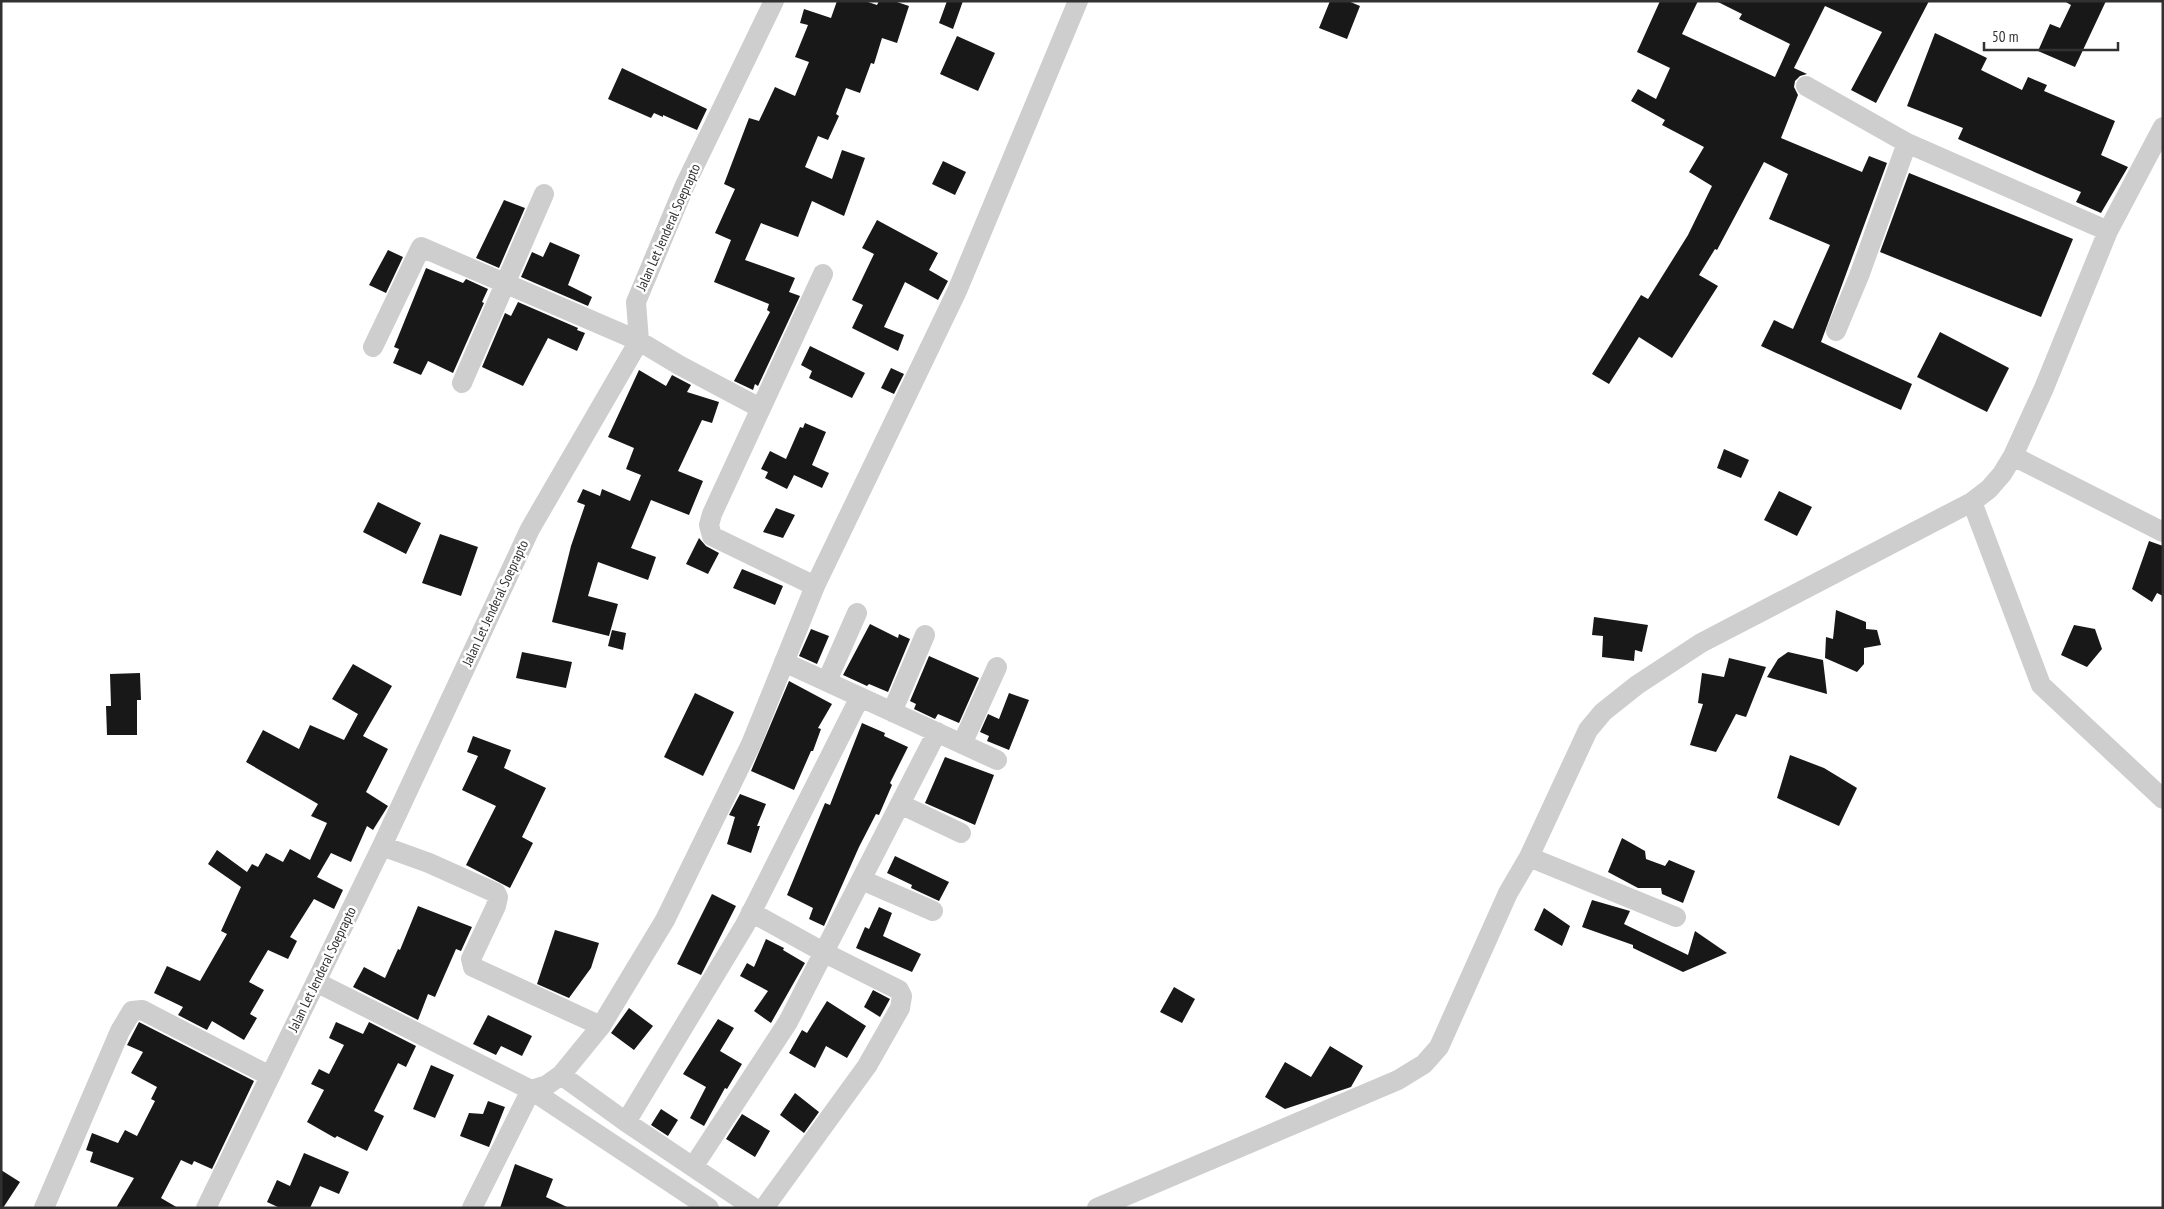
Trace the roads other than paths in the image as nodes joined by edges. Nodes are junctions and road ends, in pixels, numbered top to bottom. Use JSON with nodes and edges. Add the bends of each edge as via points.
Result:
{"nodes":[{"id":1,"x":774,"y":1,"type":"edge"},
{"id":2,"x":1078,"y":1,"type":"edge"},
{"id":3,"x":1806,"y":86,"type":"dead end"},
{"id":4,"x":2163,"y":128,"type":"edge"},
{"id":5,"x":1907,"y":143,"type":"junction"},
{"id":6,"x":544,"y":194,"type":"dead end"},
{"id":7,"x":2108,"y":231,"type":"junction"},
{"id":8,"x":823,"y":274,"type":"dead end"},
{"id":9,"x":505,"y":284,"type":"junction"},
{"id":10,"x":1836,"y":331,"type":"dead end"},
{"id":11,"x":639,"y":341,"type":"junction"},
{"id":12,"x":373,"y":346,"type":"dead end"},
{"id":13,"x":462,"y":383,"type":"dead end"},
{"id":14,"x":760,"y":408,"type":"junction"},
{"id":15,"x":2013,"y":456,"type":"junction"},
{"id":16,"x":1972,"y":502,"type":"junction"},
{"id":17,"x":2163,"y":532,"type":"edge"},
{"id":18,"x":815,"y":586,"type":"junction"},
{"id":19,"x":857,"y":613,"type":"dead end"},
{"id":20,"x":925,"y":635,"type":"dead end"},
{"id":21,"x":784,"y":662,"type":"junction"},
{"id":22,"x":997,"y":668,"type":"dead end"},
{"id":23,"x":827,"y":681,"type":"junction"},
{"id":24,"x":860,"y":697,"type":"junction"},
{"id":25,"x":892,"y":712,"type":"junction"},
{"id":26,"x":937,"y":732,"type":"junction"},
{"id":27,"x":962,"y":744,"type":"junction"},
{"id":28,"x":997,"y":760,"type":"dead end"},
{"id":29,"x":2163,"y":799,"type":"edge"},
{"id":30,"x":900,"y":804,"type":"junction"},
{"id":31,"x":961,"y":833,"type":"dead end"},
{"id":32,"x":382,"y":846,"type":"junction"},
{"id":33,"x":1529,"y":856,"type":"junction"},
{"id":34,"x":862,"y":880,"type":"junction"},
{"id":35,"x":933,"y":911,"type":"dead end"},
{"id":36,"x":751,"y":912,"type":"junction"},
{"id":37,"x":1676,"y":918,"type":"dead end"},
{"id":38,"x":824,"y":953,"type":"junction"},
{"id":39,"x":316,"y":982,"type":"junction"},
{"id":40,"x":601,"y":1026,"type":"junction"},
{"id":41,"x":561,"y":1075,"type":"junction"},
{"id":42,"x":270,"y":1076,"type":"junction"},
{"id":43,"x":531,"y":1090,"type":"junction"},
{"id":44,"x":626,"y":1122,"type":"junction"},
{"id":45,"x":693,"y":1167,"type":"junction"},
{"id":46,"x":44,"y":1208,"type":"edge"},
{"id":47,"x":206,"y":1208,"type":"edge"},
{"id":48,"x":472,"y":1208,"type":"edge"},
{"id":49,"x":709,"y":1208,"type":"edge"},
{"id":50,"x":754,"y":1208,"type":"edge"},
{"id":51,"x":764,"y":1208,"type":"edge"},
{"id":52,"x":1097,"y":1208,"type":"edge"}],
"edges":[{"from":1,"to":11,"type":"street","name":"Jalan Let Jenderal Soeprapto","via":[[685,185],[636,302]]},
{"from":2,"to":18,"type":"street","via":[[957,292]]},
{"from":3,"to":5,"type":"street"},
{"from":4,"to":7,"type":"street"},
{"from":5,"to":7,"type":"street"},
{"from":5,"to":10,"type":"street"},
{"from":6,"to":9,"type":"street"},
{"from":7,"to":15,"type":"street"},
{"from":8,"to":14,"type":"street"},
{"from":9,"to":11,"type":"street"},
{"from":9,"to":12,"type":"street","via":[[421,247]]},
{"from":9,"to":13,"type":"street"},
{"from":11,"to":14,"type":"street"},
{"from":11,"to":32,"type":"street","name":"Jalan Let Jenderal Soeprapto","via":[[530,529]]},
{"from":14,"to":18,"type":"street","via":[[712,514],[710,531],[712,536]]},
{"from":15,"to":16,"type":"street","via":[[1989,489]]},
{"from":15,"to":17,"type":"street"},
{"from":16,"to":29,"type":"street","via":[[2041,685]]},
{"from":16,"to":33,"type":"street","via":[[1701,643],[1637,685],[1603,712],[1588,730]]},
{"from":18,"to":21,"type":"street"},
{"from":19,"to":23,"type":"street"},
{"from":20,"to":25,"type":"street"},
{"from":21,"to":23,"type":"street"},
{"from":21,"to":40,"type":"street","via":[[751,744],[665,920]]},
{"from":22,"to":27,"type":"street"},
{"from":23,"to":24,"type":"street"},
{"from":24,"to":25,"type":"street"},
{"from":24,"to":36,"type":"street"},
{"from":25,"to":26,"type":"street"},
{"from":26,"to":27,"type":"street"},
{"from":26,"to":30,"type":"street"},
{"from":27,"to":28,"type":"street"},
{"from":30,"to":31,"type":"street"},
{"from":30,"to":34,"type":"street"},
{"from":32,"to":39,"type":"street","name":"Jalan Let Jenderal Soeprapto"},
{"from":32,"to":40,"type":"street","via":[[430,863],[496,893],[497,903],[471,960],[473,967]]},
{"from":33,"to":37,"type":"street"},
{"from":33,"to":52,"type":"street","via":[[1494,923],[1439,1047],[1424,1064],[1398,1080]]},
{"from":34,"to":35,"type":"street"},
{"from":34,"to":38,"type":"street"},
{"from":36,"to":38,"type":"street"},
{"from":36,"to":44,"type":"street"},
{"from":38,"to":45,"type":"street","via":[[788,1022]]},
{"from":38,"to":51,"type":"street","via":[[899,990],[901,1004],[867,1066]]},
{"from":39,"to":42,"type":"street","name":"Jalan Let Jenderal Soeprapto"},
{"from":39,"to":43,"type":"street"},
{"from":40,"to":41,"type":"street"},
{"from":41,"to":43,"type":"street","via":[[547,1085]]},
{"from":41,"to":44,"type":"street"},
{"from":42,"to":46,"type":"street","via":[[142,1010],[132,1011],[120,1031]]},
{"from":42,"to":47,"type":"street","name":"Jalan Let Jenderal Soeprapto"},
{"from":43,"to":48,"type":"street"},
{"from":43,"to":49,"type":"street"},
{"from":44,"to":45,"type":"street"},
{"from":45,"to":50,"type":"street"}]}
